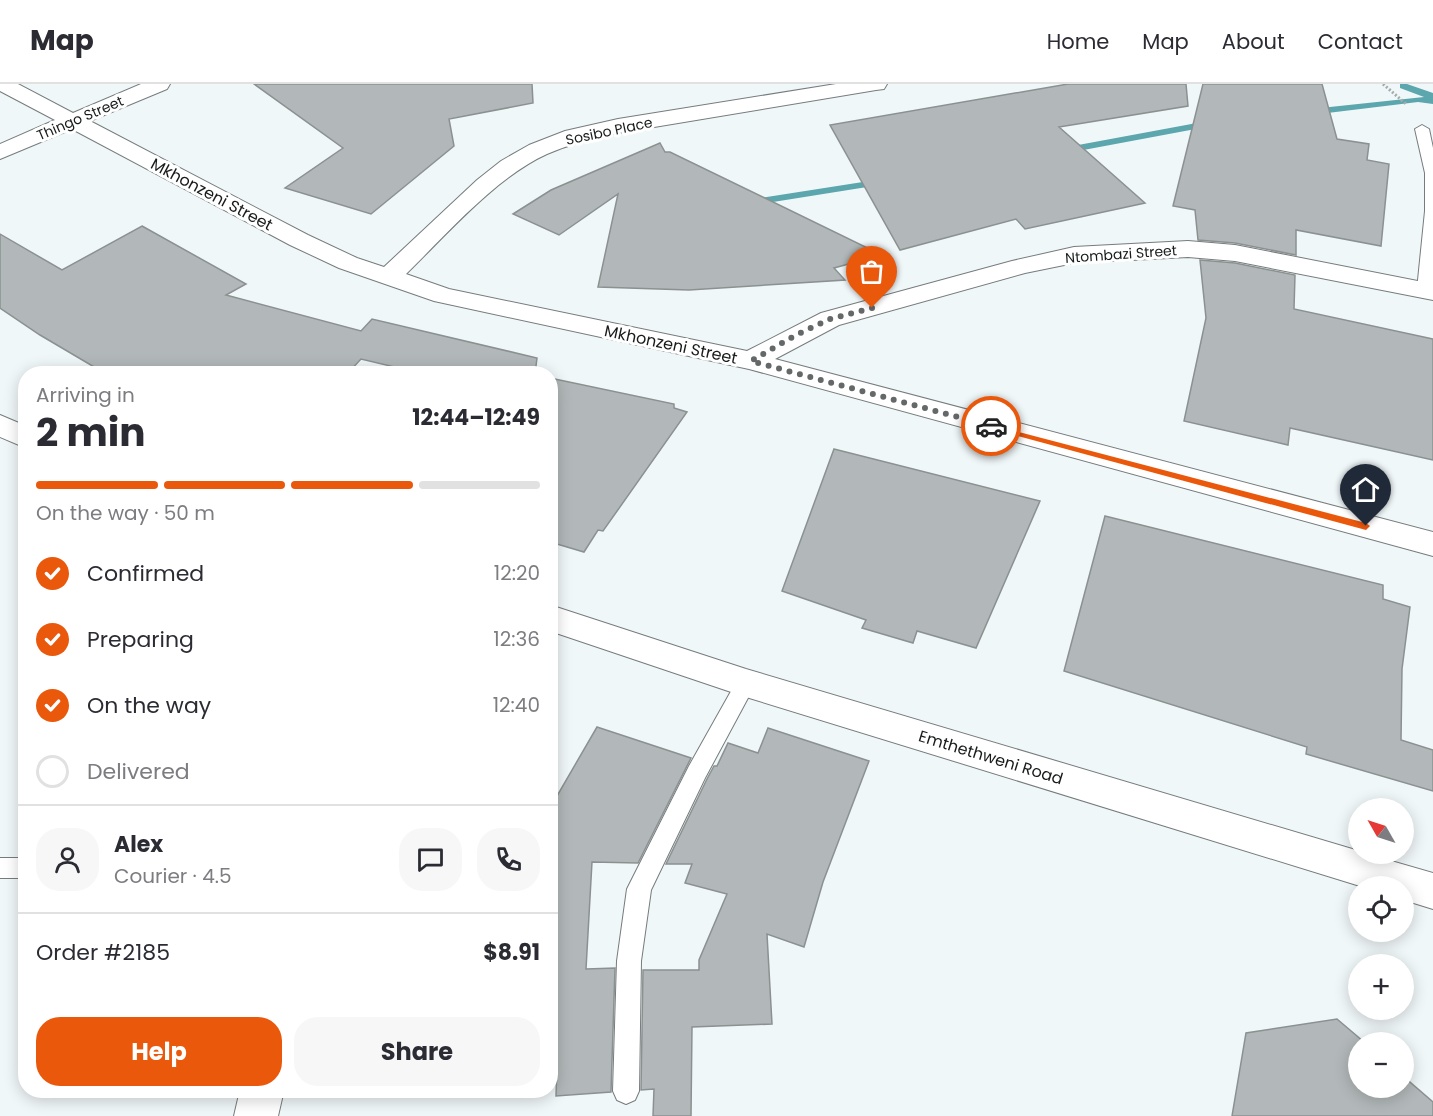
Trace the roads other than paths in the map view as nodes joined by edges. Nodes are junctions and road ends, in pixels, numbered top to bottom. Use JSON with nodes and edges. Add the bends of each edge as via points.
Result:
{"nodes":[{"id":1,"x":2,"y":84,"type":"edge"},
{"id":2,"x":159,"y":84,"type":"edge"},
{"id":3,"x":876,"y":84,"type":"edge"},
{"id":4,"x":72,"y":120,"type":"junction"},
{"id":5,"x":1422,"y":129,"type":"dead end"},
{"id":6,"x":0,"y":152,"type":"edge"},
{"id":7,"x":388,"y":277,"type":"junction"},
{"id":8,"x":1429,"y":291,"type":"edge"},
{"id":9,"x":751,"y":361,"type":"junction"},
{"id":10,"x":0,"y":426,"type":"edge"},
{"id":11,"x":18,"y":434,"type":"edge"},
{"id":12,"x":1433,"y":544,"type":"edge"},
{"id":13,"x":558,"y":621,"type":"edge"},
{"id":14,"x":746,"y":683,"type":"junction"},
{"id":15,"x":0,"y":868,"type":"edge"},
{"id":16,"x":18,"y":868,"type":"edge"},
{"id":17,"x":1433,"y":891,"type":"edge"},
{"id":18,"x":626,"y":1091,"type":"dead end"},
{"id":19,"x":260,"y":1098,"type":"edge"},
{"id":20,"x":256,"y":1116,"type":"edge"}],
"edges":[{"from":1,"to":4,"type":"street","name":"Mkhonzeni Street"},
{"from":2,"to":4,"type":"street","name":"Thingo Street"},
{"from":3,"to":7,"type":"street","name":"Sosibo Place","via":[[618,126],[573,136],[537,150],[485,185]]},
{"from":4,"to":6,"type":"street","name":"Thingo Street"},
{"from":4,"to":7,"type":"street","name":"Mkhonzeni Street","via":[[299,240]]},
{"from":5,"to":8,"type":"lane","via":[[1432,173]]},
{"from":7,"to":9,"type":"street","name":"Mkhonzeni Street","via":[[443,295]]},
{"from":8,"to":9,"type":"street","name":"Ntombazi Street","via":[[1223,252],[1135,250],[1074,255],[1020,266],[830,319]]},
{"from":9,"to":12,"type":"street","name":"Mkhonzeni Street"},
{"from":10,"to":11,"type":"street"},
{"from":13,"to":14,"type":"street","name":"Emthethweni Road"},
{"from":14,"to":17,"type":"street","name":"Emthethweni Road"},
{"from":14,"to":18,"type":"lane","via":[[639,889],[629,961]]},
{"from":15,"to":16,"type":"lane"},
{"from":19,"to":20,"type":"street"}]}
